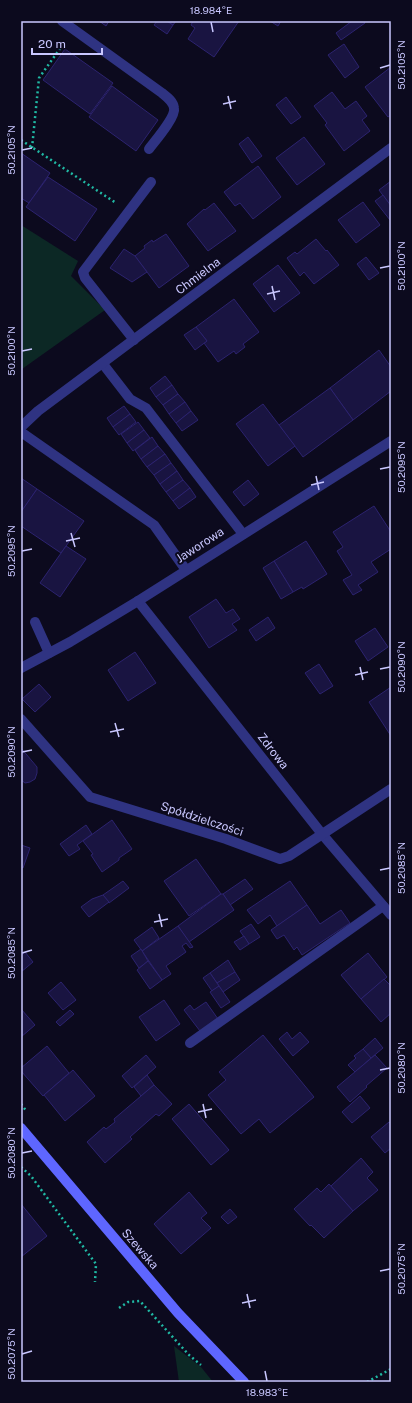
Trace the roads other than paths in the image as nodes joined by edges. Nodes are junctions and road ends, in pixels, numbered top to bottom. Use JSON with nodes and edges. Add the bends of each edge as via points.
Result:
{"nodes":[{"id":1,"x":62,"y":21,"type":"edge"},
{"id":2,"x":391,"y":148,"type":"edge"},
{"id":3,"x":149,"y":149,"type":"dead end"},
{"id":4,"x":150,"y":182,"type":"dead end"},
{"id":5,"x":134,"y":340,"type":"junction"},
{"id":6,"x":103,"y":364,"type":"junction"},
{"id":7,"x":21,"y":427,"type":"edge"},
{"id":8,"x":21,"y":432,"type":"edge"},
{"id":9,"x":391,"y":441,"type":"edge"},
{"id":10,"x":243,"y":534,"type":"junction"},
{"id":11,"x":186,"y":570,"type":"junction"},
{"id":12,"x":138,"y":601,"type":"junction"},
{"id":13,"x":35,"y":622,"type":"dead end"},
{"id":14,"x":49,"y":653,"type":"junction"},
{"id":15,"x":21,"y":668,"type":"edge"},
{"id":16,"x":21,"y":719,"type":"edge"},
{"id":17,"x":391,"y":789,"type":"edge"},
{"id":18,"x":322,"y":834,"type":"junction"},
{"id":19,"x":383,"y":906,"type":"junction"},
{"id":20,"x":391,"y":915,"type":"edge"},
{"id":21,"x":190,"y":1043,"type":"dead end"},
{"id":22,"x":21,"y":1128,"type":"edge"},
{"id":23,"x":244,"y":1382,"type":"edge"}],
"edges":[{"from":1,"to":3,"type":"street","via":[[171,101],[173,116]]},
{"from":2,"to":5,"type":"street","name":"Chmielna"},
{"from":4,"to":5,"type":"street","via":[[83,272]]},
{"from":5,"to":6,"type":"street","name":"Chmielna"},
{"from":6,"to":7,"type":"street","name":"Chmielna","via":[[38,411]]},
{"from":6,"to":10,"type":"street","via":[[130,400],[146,408]]},
{"from":8,"to":11,"type":"street","via":[[154,525]]},
{"from":9,"to":10,"type":"street","name":"Jaworowa"},
{"from":10,"to":11,"type":"street","name":"Jaworowa"},
{"from":11,"to":12,"type":"street","name":"Jaworowa"},
{"from":12,"to":14,"type":"street","name":"Jaworowa"},
{"from":12,"to":18,"type":"street","name":"Zdrowa"},
{"from":13,"to":14,"type":"street"},
{"from":14,"to":15,"type":"street","name":"Jaworowa"},
{"from":16,"to":18,"type":"street","name":"Spółdzielczości","via":[[90,797],[226,839],[280,859],[289,856]]},
{"from":17,"to":18,"type":"street","name":"Spółdzielczości"},
{"from":18,"to":19,"type":"street","name":"Zdrowa"},
{"from":19,"to":20,"type":"street","name":"Zdrowa"},
{"from":19,"to":21,"type":"street"},
{"from":22,"to":23,"type":"street","name":"Szewska","via":[[178,1313]]}]}
